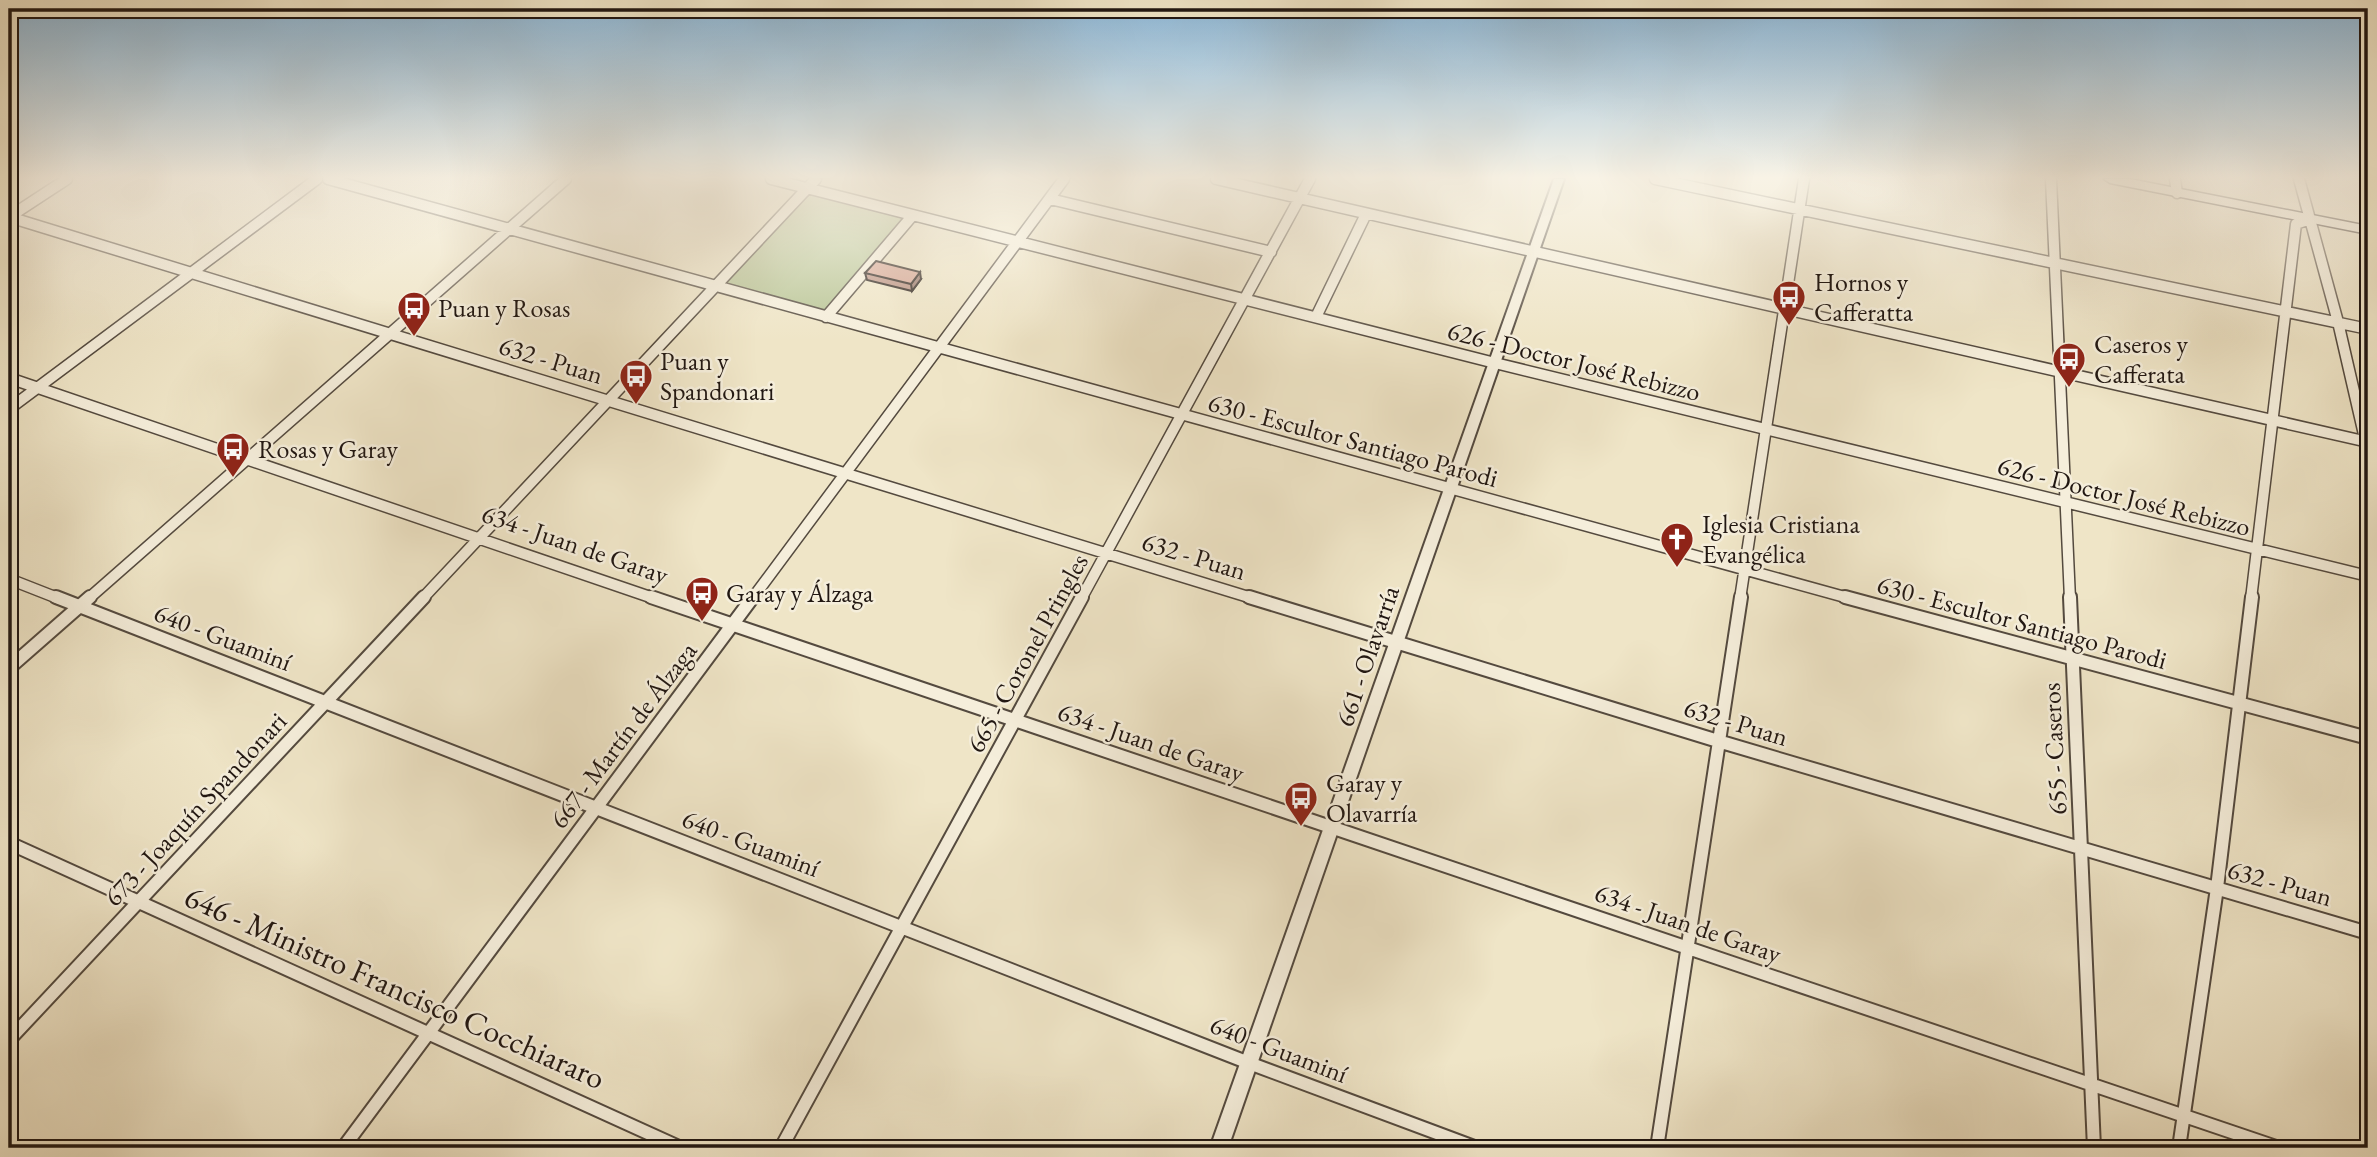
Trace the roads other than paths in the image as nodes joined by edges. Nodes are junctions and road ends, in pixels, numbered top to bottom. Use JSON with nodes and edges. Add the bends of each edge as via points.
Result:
{"nodes":[{"id":1,"x":60,"y":233,"type":"edge"},
{"id":2,"x":245,"y":233,"type":"edge"},
{"id":3,"x":506,"y":233,"type":"edge"},
{"id":4,"x":520,"y":233,"type":"edge"},
{"id":5,"x":766,"y":233,"type":"edge"},
{"id":6,"x":898,"y":233,"type":"edge"},
{"id":7,"x":983,"y":233,"type":"edge"},
{"id":8,"x":1025,"y":233,"type":"edge"},
{"id":9,"x":1194,"y":233,"type":"edge"},
{"id":10,"x":1281,"y":233,"type":"edge"},
{"id":11,"x":1357,"y":233,"type":"edge"},
{"id":12,"x":1450,"y":233,"type":"edge"},
{"id":13,"x":1541,"y":233,"type":"edge"},
{"id":14,"x":1796,"y":233,"type":"edge"},
{"id":15,"x":1908,"y":233,"type":"edge"},
{"id":16,"x":2054,"y":233,"type":"edge"},
{"id":17,"x":2295,"y":233,"type":"edge"},
{"id":18,"x":2314,"y":233,"type":"edge"},
{"id":19,"x":1018,"y":242,"type":"junction"},
{"id":20,"x":1271,"y":251,"type":"junction"},
{"id":21,"x":1534,"y":252,"type":"junction"},
{"id":22,"x":2055,"y":264,"type":"junction"},
{"id":23,"x":190,"y":274,"type":"junction"},
{"id":24,"x":715,"y":287,"type":"junction"},
{"id":25,"x":1247,"y":299,"type":"junction"},
{"id":26,"x":1784,"y":310,"type":"junction"},
{"id":27,"x":2286,"y":311,"type":"junction"},
{"id":28,"x":826,"y":317,"type":"junction"},
{"id":29,"x":1316,"y":317,"type":"junction"},
{"id":30,"x":2338,"y":322,"type":"junction"},
{"id":31,"x":2368,"y":329,"type":"edge"},
{"id":32,"x":388,"y":335,"type":"junction"},
{"id":33,"x":938,"y":348,"type":"junction"},
{"id":34,"x":1495,"y":363,"type":"junction"},
{"id":35,"x":2059,"y":373,"type":"junction"},
{"id":36,"x":9,"y":378,"type":"edge"},
{"id":37,"x":37,"y":387,"type":"junction"},
{"id":38,"x":608,"y":401,"type":"junction"},
{"id":39,"x":9,"y":409,"type":"edge"},
{"id":40,"x":1183,"y":416,"type":"junction"},
{"id":41,"x":2274,"y":421,"type":"junction"},
{"id":42,"x":1767,"y":431,"type":"junction"},
{"id":43,"x":2367,"y":445,"type":"edge"},
{"id":44,"x":248,"y":459,"type":"junction"},
{"id":45,"x":845,"y":474,"type":"junction"},
{"id":46,"x":1451,"y":489,"type":"junction"},
{"id":47,"x":2066,"y":504,"type":"junction"},
{"id":48,"x":480,"y":538,"type":"junction"},
{"id":49,"x":2258,"y":550,"type":"junction"},
{"id":50,"x":1107,"y":554,"type":"junction"},
{"id":51,"x":1744,"y":570,"type":"junction"},
{"id":52,"x":2368,"y":576,"type":"edge"},
{"id":53,"x":9,"y":579,"type":"edge"},
{"id":54,"x":80,"y":606,"type":"junction"},
{"id":55,"x":734,"y":624,"type":"junction"},
{"id":56,"x":1399,"y":642,"type":"junction"},
{"id":57,"x":2073,"y":657,"type":"junction"},
{"id":58,"x":9,"y":668,"type":"edge"},
{"id":59,"x":326,"y":702,"type":"junction"},
{"id":60,"x":2237,"y":702,"type":"junction"},
{"id":61,"x":1015,"y":721,"type":"junction"},
{"id":62,"x":2368,"y":738,"type":"edge"},
{"id":63,"x":1718,"y":741,"type":"junction"},
{"id":64,"x":596,"y":808,"type":"junction"},
{"id":65,"x":1333,"y":830,"type":"junction"},
{"id":66,"x":9,"y":843,"type":"edge"},
{"id":67,"x":2082,"y":849,"type":"junction"},
{"id":68,"x":2217,"y":888,"type":"junction"},
{"id":69,"x":139,"y":902,"type":"junction"},
{"id":70,"x":904,"y":927,"type":"junction"},
{"id":71,"x":2368,"y":933,"type":"edge"},
{"id":72,"x":1686,"y":947,"type":"junction"},
{"id":73,"x":428,"y":1033,"type":"junction"},
{"id":74,"x":9,"y":1040,"type":"edge"},
{"id":75,"x":1250,"y":1063,"type":"junction"},
{"id":76,"x":2090,"y":1085,"type":"junction"},
{"id":77,"x":2183,"y":1115,"type":"junction"},
{"id":78,"x":342,"y":1148,"type":"edge"},
{"id":79,"x":681,"y":1148,"type":"edge"},
{"id":80,"x":781,"y":1148,"type":"edge"},
{"id":81,"x":1219,"y":1148,"type":"edge"},
{"id":82,"x":1477,"y":1148,"type":"edge"},
{"id":83,"x":1657,"y":1148,"type":"edge"},
{"id":84,"x":2094,"y":1148,"type":"edge"},
{"id":85,"x":2179,"y":1148,"type":"edge"},
{"id":86,"x":2279,"y":1148,"type":"edge"}],
"edges":[{"from":1,"to":23,"type":"street","name":"632 - Puan"},
{"from":2,"to":23,"type":"street"},
{"from":3,"to":32,"type":"street"},
{"from":4,"to":24,"type":"street","name":"630 - Escultor Santiago Parodi"},
{"from":5,"to":24,"type":"street","name":"673 - Joaquín Spandonari"},
{"from":6,"to":28,"type":"street"},
{"from":7,"to":19,"type":"street","name":"626 - Doctor José Rebizzo"},
{"from":8,"to":19,"type":"street","name":"667 - Martín de Álzaga"},
{"from":9,"to":20,"type":"street"},
{"from":10,"to":20,"type":"street","name":"665 - Coronel Pringles"},
{"from":11,"to":29,"type":"street"},
{"from":12,"to":21,"type":"street"},
{"from":13,"to":21,"type":"street","name":"661 - Olavarría"},
{"from":14,"to":26,"type":"street"},
{"from":15,"to":22,"type":"street"},
{"from":16,"to":22,"type":"street","name":"655 - Caseros"},
{"from":17,"to":27,"type":"street"},
{"from":18,"to":30,"type":"street"},
{"from":19,"to":25,"type":"street","name":"626 - Doctor José Rebizzo"},
{"from":19,"to":33,"type":"street","name":"667 - Martín de Álzaga"},
{"from":20,"to":25,"type":"street","name":"665 - Coronel Pringles"},
{"from":21,"to":26,"type":"street"},
{"from":21,"to":34,"type":"street","name":"661 - Olavarría"},
{"from":22,"to":27,"type":"street"},
{"from":22,"to":35,"type":"street","name":"655 - Caseros"},
{"from":23,"to":32,"type":"street","name":"632 - Puan"},
{"from":23,"to":37,"type":"street"},
{"from":24,"to":28,"type":"street","name":"630 - Escultor Santiago Parodi"},
{"from":24,"to":38,"type":"street","name":"673 - Joaquín Spandonari"},
{"from":25,"to":29,"type":"street","name":"626 - Doctor José Rebizzo"},
{"from":25,"to":40,"type":"street","name":"665 - Coronel Pringles"},
{"from":26,"to":35,"type":"street"},
{"from":26,"to":42,"type":"street"},
{"from":27,"to":30,"type":"street"},
{"from":27,"to":41,"type":"street"},
{"from":28,"to":33,"type":"street","name":"630 - Escultor Santiago Parodi"},
{"from":29,"to":34,"type":"street","name":"626 - Doctor José Rebizzo"},
{"from":30,"to":31,"type":"street"},
{"from":30,"to":43,"type":"street"},
{"from":32,"to":38,"type":"street","name":"632 - Puan"},
{"from":32,"to":44,"type":"street"},
{"from":33,"to":40,"type":"street","name":"630 - Escultor Santiago Parodi"},
{"from":33,"to":45,"type":"street","name":"667 - Martín de Álzaga"},
{"from":34,"to":42,"type":"street","name":"626 - Doctor José Rebizzo"},
{"from":34,"to":46,"type":"street","name":"661 - Olavarría"},
{"from":35,"to":41,"type":"street"},
{"from":35,"to":47,"type":"street","name":"655 - Caseros"},
{"from":36,"to":37,"type":"street","name":"634 - Juan de Garay"},
{"from":37,"to":39,"type":"street"},
{"from":37,"to":44,"type":"street","name":"634 - Juan de Garay"},
{"from":38,"to":45,"type":"street","name":"632 - Puan"},
{"from":38,"to":48,"type":"street","name":"673 - Joaquín Spandonari"},
{"from":40,"to":46,"type":"street","name":"630 - Escultor Santiago Parodi"},
{"from":40,"to":50,"type":"street","name":"665 - Coronel Pringles"},
{"from":41,"to":43,"type":"street"},
{"from":41,"to":49,"type":"street"},
{"from":42,"to":47,"type":"street","name":"626 - Doctor José Rebizzo"},
{"from":42,"to":51,"type":"street"},
{"from":44,"to":48,"type":"street","name":"634 - Juan de Garay"},
{"from":44,"to":54,"type":"street"},
{"from":45,"to":50,"type":"street","name":"632 - Puan"},
{"from":45,"to":55,"type":"street","name":"667 - Martín de Álzaga"},
{"from":46,"to":51,"type":"street","name":"630 - Escultor Santiago Parodi"},
{"from":46,"to":56,"type":"street","name":"661 - Olavarría"},
{"from":47,"to":49,"type":"street","name":"626 - Doctor José Rebizzo"},
{"from":47,"to":57,"type":"street","name":"655 - Caseros"},
{"from":48,"to":55,"type":"street","name":"634 - Juan de Garay"},
{"from":48,"to":59,"type":"street","name":"673 - Joaquín Spandonari"},
{"from":49,"to":52,"type":"street","name":"626 - Doctor José Rebizzo"},
{"from":49,"to":60,"type":"street"},
{"from":50,"to":56,"type":"street","name":"632 - Puan"},
{"from":50,"to":61,"type":"street","name":"665 - Coronel Pringles"},
{"from":51,"to":57,"type":"street","name":"630 - Escultor Santiago Parodi"},
{"from":51,"to":63,"type":"street"},
{"from":53,"to":54,"type":"street","name":"640 - Guaminí"},
{"from":54,"to":58,"type":"street"},
{"from":54,"to":59,"type":"street","name":"640 - Guaminí"},
{"from":55,"to":61,"type":"street","name":"634 - Juan de Garay"},
{"from":55,"to":64,"type":"street","name":"667 - Martín de Álzaga"},
{"from":56,"to":63,"type":"street","name":"632 - Puan"},
{"from":56,"to":65,"type":"street","name":"661 - Olavarría"},
{"from":57,"to":60,"type":"street","name":"630 - Escultor Santiago Parodi"},
{"from":57,"to":67,"type":"street","name":"655 - Caseros"},
{"from":59,"to":64,"type":"street","name":"640 - Guaminí"},
{"from":59,"to":69,"type":"street","name":"673 - Joaquín Spandonari"},
{"from":60,"to":62,"type":"street","name":"630 - Escultor Santiago Parodi"},
{"from":60,"to":68,"type":"street"},
{"from":61,"to":65,"type":"street","name":"634 - Juan de Garay"},
{"from":61,"to":70,"type":"street","name":"665 - Coronel Pringles"},
{"from":63,"to":67,"type":"street","name":"632 - Puan"},
{"from":63,"to":72,"type":"street"},
{"from":64,"to":70,"type":"street","name":"640 - Guaminí"},
{"from":64,"to":73,"type":"street","name":"667 - Martín de Álzaga"},
{"from":65,"to":72,"type":"street","name":"634 - Juan de Garay"},
{"from":65,"to":75,"type":"street","name":"661 - Olavarría"},
{"from":66,"to":69,"type":"street","name":"646 - Ministro Francisco Cocchiararo"},
{"from":67,"to":68,"type":"street","name":"632 - Puan"},
{"from":67,"to":76,"type":"street","name":"655 - Caseros"},
{"from":68,"to":71,"type":"street","name":"632 - Puan"},
{"from":68,"to":77,"type":"street"},
{"from":69,"to":73,"type":"street","name":"646 - Ministro Francisco Cocchiararo"},
{"from":69,"to":74,"type":"street","name":"673 - Joaquín Spandonari"},
{"from":70,"to":75,"type":"street","name":"640 - Guaminí"},
{"from":70,"to":80,"type":"street","name":"665 - Coronel Pringles"},
{"from":72,"to":76,"type":"street","name":"634 - Juan de Garay"},
{"from":72,"to":83,"type":"street"},
{"from":73,"to":78,"type":"street","name":"667 - Martín de Álzaga"},
{"from":73,"to":79,"type":"street","name":"646 - Ministro Francisco Cocchiararo"},
{"from":75,"to":81,"type":"street","name":"661 - Olavarría"},
{"from":75,"to":82,"type":"street","name":"640 - Guaminí"},
{"from":76,"to":77,"type":"street","name":"634 - Juan de Garay"},
{"from":76,"to":84,"type":"street","name":"655 - Caseros"},
{"from":77,"to":85,"type":"street"},
{"from":77,"to":86,"type":"street","name":"634 - Juan de Garay"}]}
